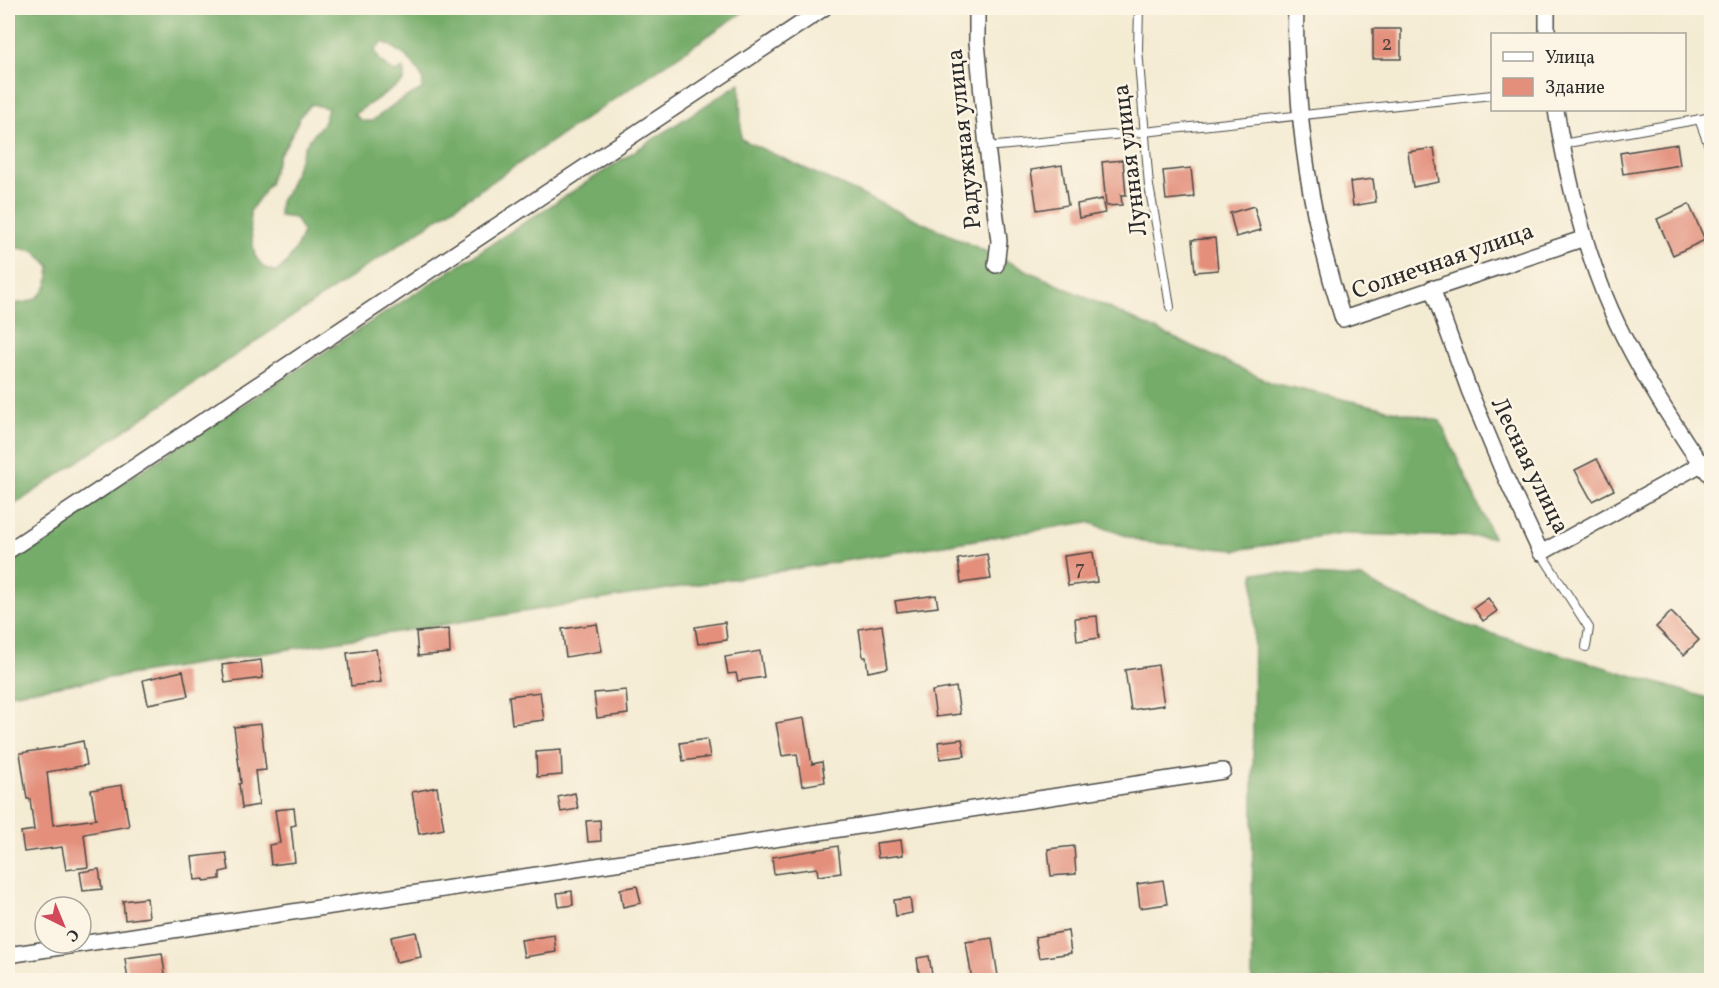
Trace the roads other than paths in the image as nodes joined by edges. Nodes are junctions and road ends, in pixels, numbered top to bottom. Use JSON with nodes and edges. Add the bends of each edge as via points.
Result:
{"nodes":[{"id":1,"x":824,"y":8,"type":"edge"},
{"id":2,"x":977,"y":8,"type":"edge"},
{"id":3,"x":1139,"y":8,"type":"edge"},
{"id":4,"x":1296,"y":8,"type":"edge"},
{"id":5,"x":1547,"y":8,"type":"edge"},
{"id":6,"x":1547,"y":33,"type":"edge"},
{"id":7,"x":1491,"y":94,"type":"edge"},
{"id":8,"x":1556,"y":111,"type":"edge"},
{"id":9,"x":1300,"y":115,"type":"junction"},
{"id":10,"x":1712,"y":117,"type":"edge"},
{"id":11,"x":1699,"y":119,"type":"junction"},
{"id":12,"x":1144,"y":132,"type":"junction"},
{"id":13,"x":1562,"y":144,"type":"junction"},
{"id":14,"x":987,"y":147,"type":"junction"},
{"id":15,"x":1712,"y":154,"type":"edge"},
{"id":16,"x":1585,"y":238,"type":"junction"},
{"id":17,"x":996,"y":265,"type":"dead end"},
{"id":18,"x":1432,"y":288,"type":"junction"},
{"id":19,"x":1170,"y":307,"type":"dead end"},
{"id":20,"x":1706,"y":462,"type":"edge"},
{"id":21,"x":1712,"y":477,"type":"edge"},
{"id":22,"x":8,"y":551,"type":"edge"},
{"id":23,"x":1541,"y":554,"type":"junction"},
{"id":24,"x":1587,"y":647,"type":"dead end"},
{"id":25,"x":1223,"y":771,"type":"dead end"},
{"id":26,"x":8,"y":956,"type":"edge"}],
"edges":[{"from":1,"to":22,"type":"street"},
{"from":2,"to":14,"type":"street","name":"Радужная улица"},
{"from":3,"to":12,"type":"lane","name":"Лунная улица"},
{"from":4,"to":9,"type":"street","name":"Солнечная улица"},
{"from":5,"to":6,"type":"street"},
{"from":7,"to":9,"type":"lane"},
{"from":8,"to":13,"type":"street"},
{"from":9,"to":12,"type":"lane"},
{"from":9,"to":18,"type":"street","name":"Солнечная улица","via":[[1313,208],[1343,319]]},
{"from":10,"to":11,"type":"lane"},
{"from":11,"to":13,"type":"lane"},
{"from":11,"to":15,"type":"lane"},
{"from":12,"to":14,"type":"lane"},
{"from":12,"to":19,"type":"lane","name":"Лунная улица"},
{"from":13,"to":16,"type":"street"},
{"from":14,"to":17,"type":"street","name":"Радужная улица","via":[[999,241]]},
{"from":16,"to":18,"type":"street","name":"Солнечная улица"},
{"from":16,"to":20,"type":"street","via":[[1629,349],[1655,394]]},
{"from":18,"to":23,"type":"street","name":"Лесная улица","via":[[1469,390]]},
{"from":20,"to":21,"type":"street"},
{"from":20,"to":23,"type":"street","name":"Лесная улица"},
{"from":23,"to":24,"type":"lane","via":[[1589,628]]},
{"from":25,"to":26,"type":"street"}]}
